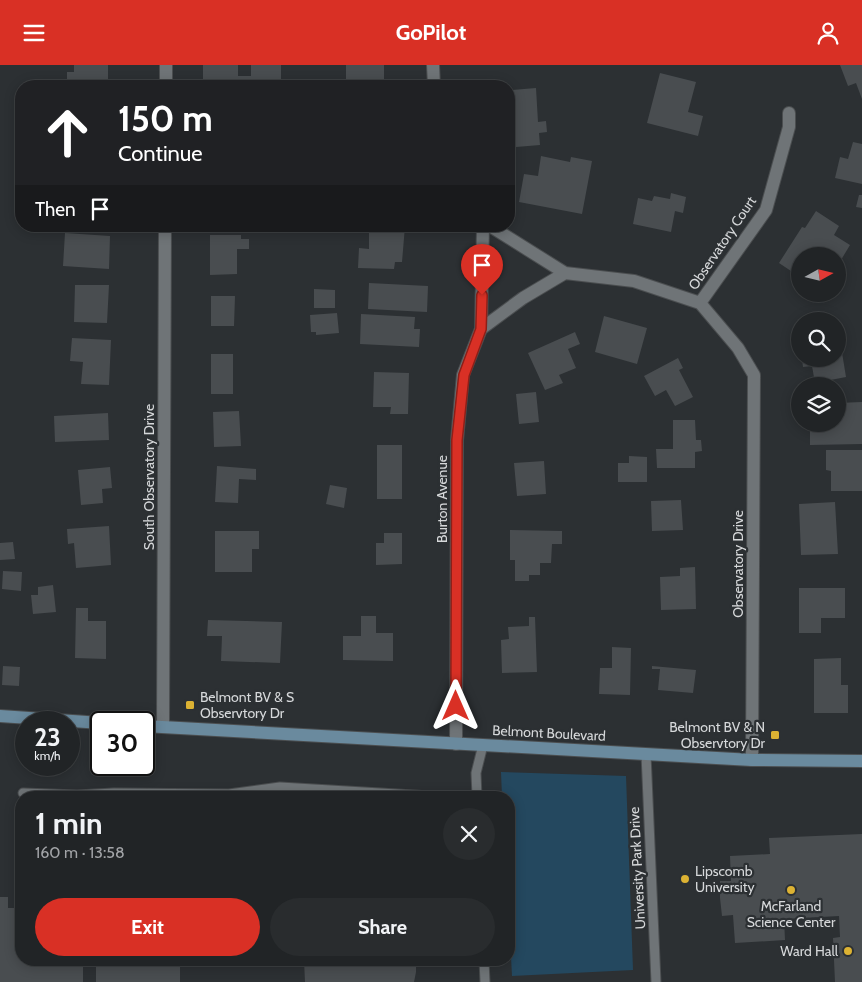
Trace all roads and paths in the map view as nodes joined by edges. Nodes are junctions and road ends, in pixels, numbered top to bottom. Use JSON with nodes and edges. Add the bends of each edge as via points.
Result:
{"nodes":[{"id":1,"x":166,"y":65,"type":"edge"},
{"id":2,"x":433,"y":65,"type":"edge"},
{"id":3,"x":166,"y":80,"type":"edge"},
{"id":4,"x":434,"y":80,"type":"edge"},
{"id":5,"x":789,"y":113,"type":"dead end"},
{"id":6,"x":165,"y":232,"type":"edge"},
{"id":7,"x":483,"y":232,"type":"edge"},
{"id":8,"x":500,"y":232,"type":"edge"},
{"id":9,"x":565,"y":273,"type":"junction"},
{"id":10,"x":700,"y":303,"type":"junction"},
{"id":11,"x":481,"y":329,"type":"junction"},
{"id":12,"x":0,"y":716,"type":"edge"},
{"id":13,"x":90,"y":722,"type":"edge"},
{"id":14,"x":155,"y":727,"type":"edge"},
{"id":15,"x":162,"y":727,"type":"junction"},
{"id":16,"x":456,"y":744,"type":"junction"},
{"id":17,"x":483,"y":745,"type":"junction"},
{"id":18,"x":646,"y":754,"type":"junction"},
{"id":19,"x":752,"y":760,"type":"junction"},
{"id":20,"x":862,"y":761,"type":"edge"},
{"id":21,"x":251,"y":791,"type":"edge"},
{"id":22,"x":347,"y":791,"type":"edge"},
{"id":23,"x":476,"y":791,"type":"edge"},
{"id":24,"x":484,"y":966,"type":"edge"},
{"id":25,"x":485,"y":982,"type":"edge"},
{"id":26,"x":656,"y":982,"type":"edge"}],
"edges":[{"from":1,"to":3,"type":"street"},
{"from":2,"to":4,"type":"street"},
{"from":5,"to":10,"type":"street","name":"Observatory Court","via":[[789,127],[766,209]]},
{"from":6,"to":15,"type":"street","name":"South Observatory Drive"},
{"from":7,"to":11,"type":"street"},
{"from":8,"to":9,"type":"street"},
{"from":9,"to":10,"type":"street","via":[[634,281]]},
{"from":9,"to":11,"type":"street"},
{"from":10,"to":19,"type":"street","name":"Observatory Drive","via":[[738,348],[754,375]]},
{"from":11,"to":16,"type":"street","name":"Burton Avenue","via":[[464,375],[457,440]]},
{"from":12,"to":13,"type":"street"},
{"from":14,"to":15,"type":"street","name":"Belmont Boulevard"},
{"from":15,"to":16,"type":"street","name":"Belmont Boulevard"},
{"from":16,"to":17,"type":"street","name":"Belmont Boulevard"},
{"from":17,"to":18,"type":"street","name":"Belmont Boulevard"},
{"from":17,"to":23,"type":"lane","via":[[476,773]]},
{"from":18,"to":19,"type":"street","name":"Belmont Boulevard"},
{"from":18,"to":26,"type":"lane","name":"University Park Drive"},
{"from":19,"to":20,"type":"street","name":"Belmont Boulevard"},
{"from":21,"to":22,"type":"lane","via":[[280,787]]},
{"from":24,"to":25,"type":"lane"}]}
